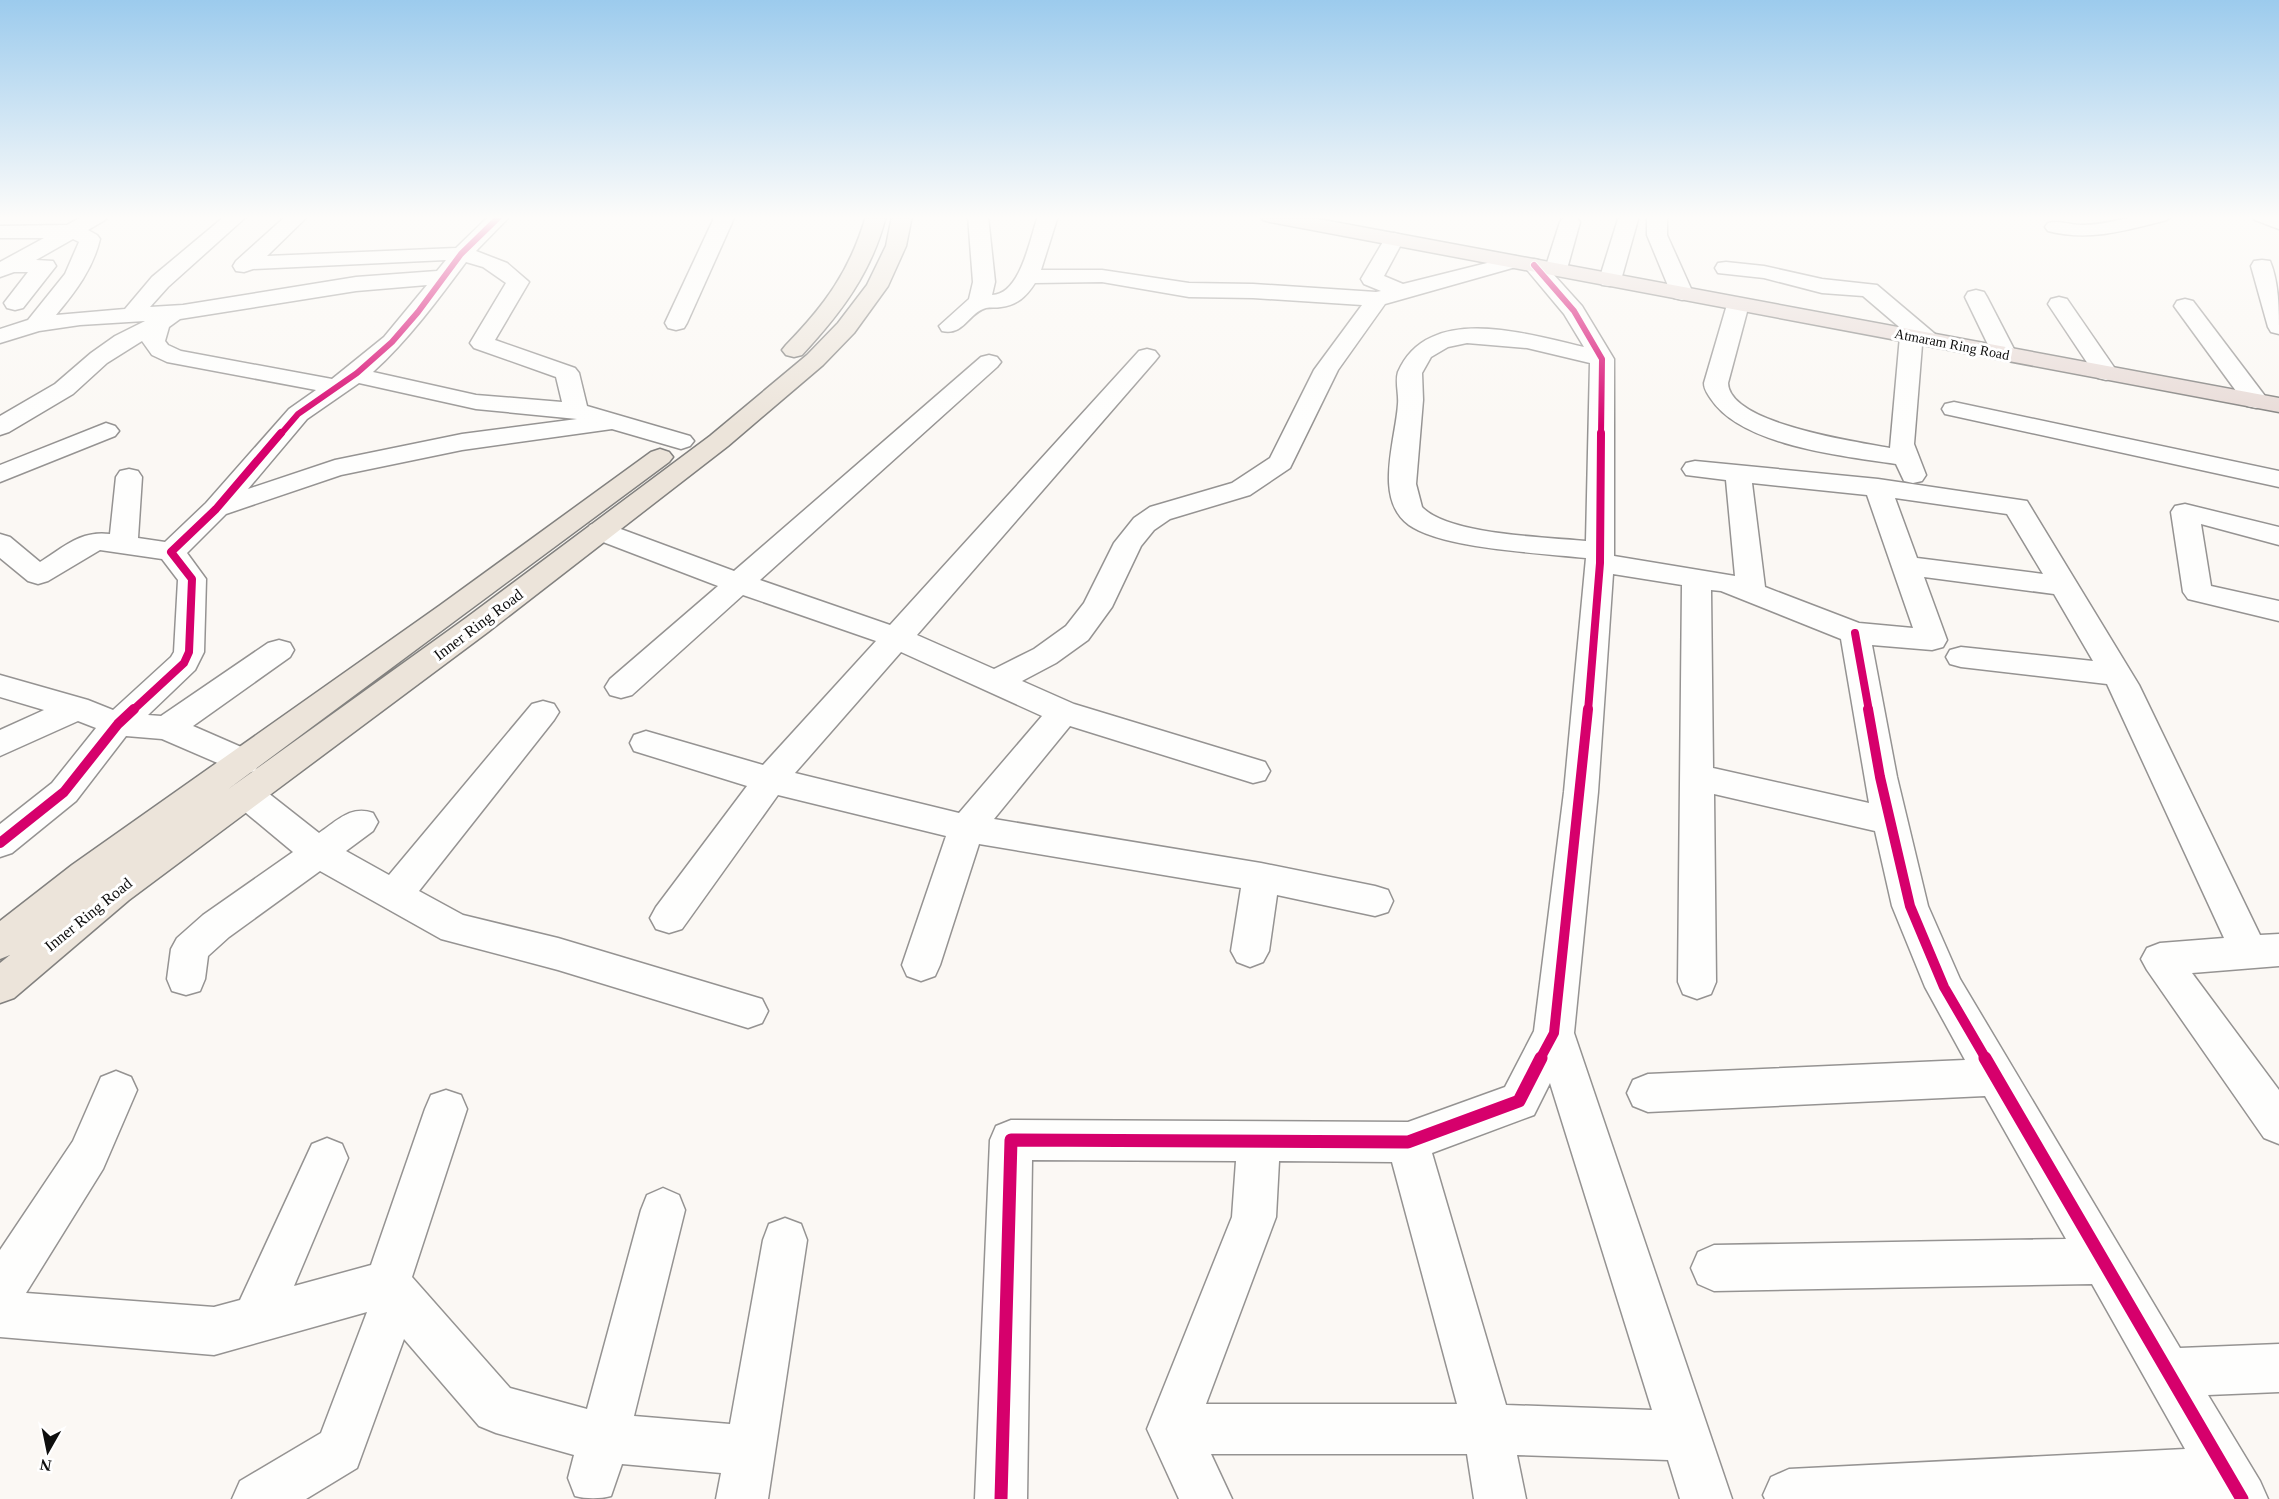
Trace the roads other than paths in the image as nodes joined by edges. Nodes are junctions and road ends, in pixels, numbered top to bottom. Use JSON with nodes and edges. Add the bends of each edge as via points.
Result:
{"nodes":[{"id":1,"x":29,"y":286,"type":"edge"},
{"id":2,"x":67,"y":286,"type":"edge"},
{"id":3,"x":157,"y":286,"type":"edge"},
{"id":4,"x":344,"y":286,"type":"edge"},
{"id":5,"x":436,"y":286,"type":"edge"},
{"id":6,"x":516,"y":286,"type":"edge"},
{"id":7,"x":693,"y":286,"type":"edge"},
{"id":8,"x":848,"y":286,"type":"edge"},
{"id":9,"x":877,"y":286,"type":"edge"},
{"id":10,"x":983,"y":286,"type":"edge"},
{"id":11,"x":1022,"y":286,"type":"edge"},
{"id":12,"x":1160,"y":286,"type":"edge"},
{"id":13,"x":1379,"y":286,"type":"edge"},
{"id":14,"x":1433,"y":286,"type":"edge"},
{"id":15,"x":1553,"y":286,"type":"edge"},
{"id":16,"x":1643,"y":286,"type":"edge"},
{"id":17,"x":1679,"y":286,"type":"edge"},
{"id":18,"x":1822,"y":286,"type":"edge"},
{"id":19,"x":2268,"y":286,"type":"edge"},
{"id":20,"x":1682,"y":293,"type":"junction"},
{"id":21,"x":1389,"y":295,"type":"junction"},
{"id":22,"x":1976,"y":297,"type":"dead end"},
{"id":23,"x":980,"y":302,"type":"junction"},
{"id":24,"x":15,"y":303,"type":"dead end"},
{"id":25,"x":2059,"y":304,"type":"dead end"},
{"id":26,"x":2185,"y":306,"type":"dead end"},
{"id":27,"x":1737,"y":308,"type":"dead end"},
{"id":28,"x":183,"y":312,"type":"junction"},
{"id":29,"x":2277,"y":314,"type":"edge"},
{"id":30,"x":132,"y":315,"type":"junction"},
{"id":31,"x":676,"y":322,"type":"dead end"},
{"id":32,"x":159,"y":323,"type":"junction"},
{"id":33,"x":36,"y":325,"type":"junction"},
{"id":34,"x":950,"y":326,"type":"dead end"},
{"id":35,"x":0,"y":336,"type":"edge"},
{"id":36,"x":1919,"y":338,"type":"junction"},
{"id":37,"x":2004,"y":353,"type":"junction"},
{"id":38,"x":1147,"y":356,"type":"dead end"},
{"id":39,"x":1602,"y":359,"type":"junction"},
{"id":40,"x":989,"y":362,"type":"dead end"},
{"id":41,"x":2106,"y":373,"type":"junction"},
{"id":42,"x":365,"y":377,"type":"dead end"},
{"id":43,"x":336,"y":387,"type":"junction"},
{"id":44,"x":2268,"y":403,"type":"edge"},
{"id":45,"x":1954,"y":409,"type":"dead end"},
{"id":46,"x":576,"y":411,"type":"junction"},
{"id":47,"x":616,"y":422,"type":"junction"},
{"id":48,"x":0,"y":427,"type":"edge"},
{"id":49,"x":106,"y":431,"type":"dead end"},
{"id":50,"x":681,"y":441,"type":"junction"},
{"id":51,"x":1906,"y":458,"type":"junction"},
{"id":52,"x":1695,"y":469,"type":"dead end"},
{"id":53,"x":1738,"y":473,"type":"junction"},
{"id":54,"x":0,"y":474,"type":"edge"},
{"id":55,"x":129,"y":477,"type":"dead end"},
{"id":56,"x":2279,"y":479,"type":"edge"},
{"id":57,"x":1878,"y":488,"type":"junction"},
{"id":58,"x":1919,"y":492,"type":"junction"},
{"id":59,"x":216,"y":509,"type":"junction"},
{"id":60,"x":600,"y":531,"type":"junction"},
{"id":61,"x":2279,"y":536,"type":"edge"},
{"id":62,"x":0,"y":543,"type":"edge"},
{"id":63,"x":123,"y":545,"type":"junction"},
{"id":64,"x":171,"y":552,"type":"junction"},
{"id":65,"x":1600,"y":557,"type":"junction"},
{"id":66,"x":1906,"y":566,"type":"junction"},
{"id":67,"x":1696,"y":578,"type":"junction"},
{"id":68,"x":738,"y":583,"type":"junction"},
{"id":69,"x":2064,"y":586,"type":"junction"},
{"id":70,"x":1751,"y":592,"type":"junction"},
{"id":71,"x":2279,"y":611,"type":"edge"},
{"id":72,"x":1855,"y":633,"type":"junction"},
{"id":73,"x":897,"y":638,"type":"junction"},
{"id":74,"x":279,"y":650,"type":"dead end"},
{"id":75,"x":1961,"y":657,"type":"dead end"},
{"id":76,"x":2116,"y":674,"type":"junction"},
{"id":77,"x":995,"y":681,"type":"junction"},
{"id":78,"x":0,"y":686,"type":"edge"},
{"id":79,"x":621,"y":687,"type":"dead end"},
{"id":80,"x":77,"y":708,"type":"junction"},
{"id":81,"x":543,"y":712,"type":"dead end"},
{"id":82,"x":1063,"y":712,"type":"junction"},
{"id":83,"x":118,"y":724,"type":"junction"},
{"id":84,"x":167,"y":728,"type":"junction"},
{"id":85,"x":646,"y":743,"type":"dead end"},
{"id":86,"x":0,"y":744,"type":"edge"},
{"id":87,"x":1253,"y":771,"type":"dead end"},
{"id":88,"x":1696,"y":777,"type":"junction"},
{"id":89,"x":245,"y":778,"type":"junction"},
{"id":90,"x":770,"y":780,"type":"junction"},
{"id":91,"x":1890,"y":821,"type":"junction"},
{"id":92,"x":361,"y":822,"type":"dead end"},
{"id":93,"x":966,"y":828,"type":"junction"},
{"id":94,"x":0,"y":843,"type":"edge"},
{"id":95,"x":319,"y":853,"type":"junction"},
{"id":96,"x":1261,"y":878,"type":"junction"},
{"id":97,"x":395,"y":894,"type":"junction"},
{"id":98,"x":1376,"y":901,"type":"dead end"},
{"id":99,"x":669,"y":918,"type":"dead end"},
{"id":100,"x":0,"y":943,"type":"edge"},
{"id":101,"x":1250,"y":951,"type":"dead end"},
{"id":102,"x":2264,"y":951,"type":"edge"},
{"id":103,"x":921,"y":965,"type":"dead end"},
{"id":104,"x":186,"y":979,"type":"dead end"},
{"id":105,"x":1697,"y":982,"type":"dead end"},
{"id":106,"x":0,"y":986,"type":"edge"},
{"id":107,"x":748,"y":1011,"type":"dead end"},
{"id":108,"x":1554,"y":1033,"type":"junction"},
{"id":109,"x":1997,"y":1077,"type":"junction"},
{"id":110,"x":116,"y":1090,"type":"dead end"},
{"id":111,"x":1647,"y":1093,"type":"dead end"},
{"id":112,"x":446,"y":1109,"type":"dead end"},
{"id":113,"x":2279,"y":1124,"type":"edge"},
{"id":114,"x":1259,"y":1140,"type":"junction"},
{"id":115,"x":1408,"y":1142,"type":"junction"},
{"id":116,"x":327,"y":1158,"type":"dead end"},
{"id":117,"x":663,"y":1210,"type":"dead end"},
{"id":118,"x":785,"y":1240,"type":"dead end"},
{"id":119,"x":2104,"y":1261,"type":"junction"},
{"id":120,"x":1713,"y":1268,"type":"dead end"},
{"id":121,"x":392,"y":1289,"type":"junction"},
{"id":122,"x":0,"y":1291,"type":"edge"},
{"id":123,"x":0,"y":1314,"type":"edge"},
{"id":124,"x":256,"y":1319,"type":"junction"},
{"id":125,"x":2279,"y":1368,"type":"edge"},
{"id":126,"x":2168,"y":1372,"type":"junction"},
{"id":127,"x":1488,"y":1429,"type":"junction"},
{"id":128,"x":1172,"y":1430,"type":"junction"},
{"id":129,"x":1687,"y":1436,"type":"junction"},
{"id":130,"x":750,"y":1450,"type":"junction"},
{"id":131,"x":599,"y":1458,"type":"junction"},
{"id":132,"x":2234,"y":1485,"type":"edge"},
{"id":133,"x":1789,"y":1495,"type":"dead end"},
{"id":134,"x":258,"y":1499,"type":"edge"},
{"id":135,"x":742,"y":1499,"type":"edge"},
{"id":136,"x":1001,"y":1499,"type":"edge"},
{"id":137,"x":1206,"y":1499,"type":"edge"},
{"id":138,"x":1500,"y":1499,"type":"edge"},
{"id":139,"x":1706,"y":1499,"type":"edge"}],
"edges":[{"from":1,"to":24,"type":"street"},
{"from":2,"to":33,"type":"street"},
{"from":3,"to":30,"type":"street"},
{"from":4,"to":28,"type":"street"},
{"from":5,"to":43,"type":"street","via":[[392,342]]},
{"from":6,"to":46,"type":"street","via":[[482,343],[567,373]]},
{"from":7,"to":31,"type":"street"},
{"from":8,"to":50,"type":"main road","name":"Inner Ring Road","via":[[789,354]]},
{"from":9,"to":60,"type":"main road","name":"Inner Ring Road","via":[[846,328],[815,360],[719,441]]},
{"from":10,"to":23,"type":"street"},
{"from":11,"to":23,"type":"street","via":[[1014,297]]},
{"from":12,"to":21,"type":"street","via":[[1189,291]]},
{"from":13,"to":21,"type":"street"},
{"from":14,"to":21,"type":"street"},
{"from":15,"to":39,"type":"street","via":[[1574,311]]},
{"from":16,"to":20,"type":"highway","name":"Atmaram Ring Road"},
{"from":17,"to":20,"type":"street"},
{"from":18,"to":36,"type":"street","via":[[1869,291]]},
{"from":19,"to":29,"type":"street"},
{"from":20,"to":36,"type":"highway","name":"Atmaram Ring Road"},
{"from":21,"to":77,"type":"street","via":[[1326,370],[1281,462],[1241,489],[1160,513],[1144,524],[1128,543],[1097,607],[1077,633],[1045,656]]},
{"from":22,"to":37,"type":"street"},
{"from":23,"to":34,"type":"street"},
{"from":25,"to":41,"type":"street"},
{"from":26,"to":44,"type":"street"},
{"from":27,"to":51,"type":"street","via":[[1716,372],[1716,387],[1730,406],[1774,431]]},
{"from":28,"to":30,"type":"street"},
{"from":28,"to":32,"type":"street"},
{"from":30,"to":33,"type":"street"},
{"from":32,"to":43,"type":"street","via":[[153,341],[160,350],[175,357]]},
{"from":32,"to":48,"type":"street","via":[[123,341],[64,389]]},
{"from":33,"to":35,"type":"street"},
{"from":36,"to":37,"type":"highway","name":"Atmaram Ring Road"},
{"from":36,"to":51,"type":"street","via":[[1901,444]]},
{"from":37,"to":41,"type":"highway","name":"Atmaram Ring Road"},
{"from":38,"to":73,"type":"street"},
{"from":39,"to":65,"type":"street"},
{"from":39,"to":65,"type":"street","via":[[1526,340],[1456,337],[1434,344],[1420,356],[1410,373],[1411,403],[1401,494],[1416,517],[1430,526]]},
{"from":40,"to":68,"type":"street"},
{"from":41,"to":44,"type":"highway","name":"Atmaram Ring Road"},
{"from":42,"to":46,"type":"street","via":[[476,402]]},
{"from":43,"to":59,"type":"street","via":[[298,414]]},
{"from":45,"to":56,"type":"street"},
{"from":46,"to":47,"type":"street"},
{"from":47,"to":50,"type":"street"},
{"from":47,"to":59,"type":"street","via":[[462,442],[335,468]]},
{"from":49,"to":54,"type":"street"},
{"from":50,"to":89,"type":"main road","name":"Inner Ring Road","via":[[459,606]]},
{"from":51,"to":58,"type":"street"},
{"from":52,"to":53,"type":"street"},
{"from":53,"to":57,"type":"street"},
{"from":53,"to":70,"type":"street"},
{"from":55,"to":63,"type":"street"},
{"from":57,"to":58,"type":"street"},
{"from":57,"to":66,"type":"street"},
{"from":58,"to":69,"type":"street","via":[[2017,507]]},
{"from":59,"to":64,"type":"street"},
{"from":60,"to":68,"type":"street"},
{"from":60,"to":89,"type":"main road","name":"Inner Ring Road","via":[[477,625]]},
{"from":61,"to":71,"type":"street","via":[[2185,512],[2198,592]]},
{"from":62,"to":63,"type":"street","via":[[39,574],[95,541]]},
{"from":63,"to":64,"type":"street"},
{"from":64,"to":83,"type":"street","via":[[192,579],[189,652],[178,671]]},
{"from":65,"to":67,"type":"street"},
{"from":65,"to":108,"type":"street","via":[[1581,792]]},
{"from":66,"to":69,"type":"street"},
{"from":66,"to":72,"type":"street","via":[[1932,640]]},
{"from":67,"to":70,"type":"street"},
{"from":67,"to":88,"type":"street"},
{"from":68,"to":73,"type":"street"},
{"from":68,"to":79,"type":"street"},
{"from":69,"to":76,"type":"street"},
{"from":70,"to":72,"type":"street"},
{"from":72,"to":91,"type":"street"},
{"from":73,"to":77,"type":"street"},
{"from":73,"to":90,"type":"street"},
{"from":74,"to":84,"type":"street"},
{"from":75,"to":76,"type":"street"},
{"from":76,"to":102,"type":"street"},
{"from":77,"to":82,"type":"street"},
{"from":78,"to":80,"type":"street"},
{"from":80,"to":83,"type":"street"},
{"from":80,"to":86,"type":"street"},
{"from":81,"to":97,"type":"street"},
{"from":82,"to":87,"type":"street"},
{"from":82,"to":93,"type":"street"},
{"from":83,"to":84,"type":"street"},
{"from":83,"to":94,"type":"street","via":[[64,792]]},
{"from":84,"to":89,"type":"street"},
{"from":85,"to":90,"type":"street"},
{"from":88,"to":91,"type":"street"},
{"from":88,"to":105,"type":"street"},
{"from":89,"to":95,"type":"street"},
{"from":89,"to":100,"type":"main road","name":"Inner Ring Road","via":[[85,875]]},
{"from":89,"to":106,"type":"main road","name":"Inner Ring Road"},
{"from":90,"to":93,"type":"street"},
{"from":90,"to":99,"type":"street"},
{"from":91,"to":109,"type":"street","via":[[1910,906],[1944,987]]},
{"from":92,"to":95,"type":"street"},
{"from":93,"to":96,"type":"street"},
{"from":93,"to":103,"type":"street"},
{"from":95,"to":97,"type":"street"},
{"from":95,"to":104,"type":"street","via":[[190,949]]},
{"from":96,"to":98,"type":"street"},
{"from":96,"to":101,"type":"street"},
{"from":97,"to":107,"type":"street","via":[[454,928],[558,954]]},
{"from":102,"to":113,"type":"street","via":[[2160,959]]},
{"from":108,"to":115,"type":"street","via":[[1519,1101]]},
{"from":108,"to":129,"type":"street"},
{"from":109,"to":111,"type":"street"},
{"from":109,"to":119,"type":"street"},
{"from":110,"to":122,"type":"street","via":[[88,1155]]},
{"from":112,"to":121,"type":"street"},
{"from":114,"to":115,"type":"street"},
{"from":114,"to":128,"type":"street","via":[[1254,1217]]},
{"from":114,"to":136,"type":"street","via":[[1011,1140]]},
{"from":115,"to":127,"type":"street"},
{"from":116,"to":124,"type":"street"},
{"from":117,"to":131,"type":"street"},
{"from":118,"to":130,"type":"street"},
{"from":119,"to":120,"type":"street"},
{"from":119,"to":126,"type":"street"},
{"from":121,"to":124,"type":"street"},
{"from":121,"to":131,"type":"street","via":[[496,1409]]},
{"from":121,"to":134,"type":"street","via":[[339,1450]]},
{"from":123,"to":124,"type":"street","via":[[214,1331]]},
{"from":125,"to":126,"type":"street"},
{"from":126,"to":132,"type":"street"},
{"from":127,"to":128,"type":"street"},
{"from":127,"to":129,"type":"street"},
{"from":127,"to":138,"type":"street"},
{"from":128,"to":137,"type":"street"},
{"from":129,"to":139,"type":"street"},
{"from":130,"to":131,"type":"street"},
{"from":130,"to":135,"type":"street"},
{"from":132,"to":133,"type":"street"}]}
